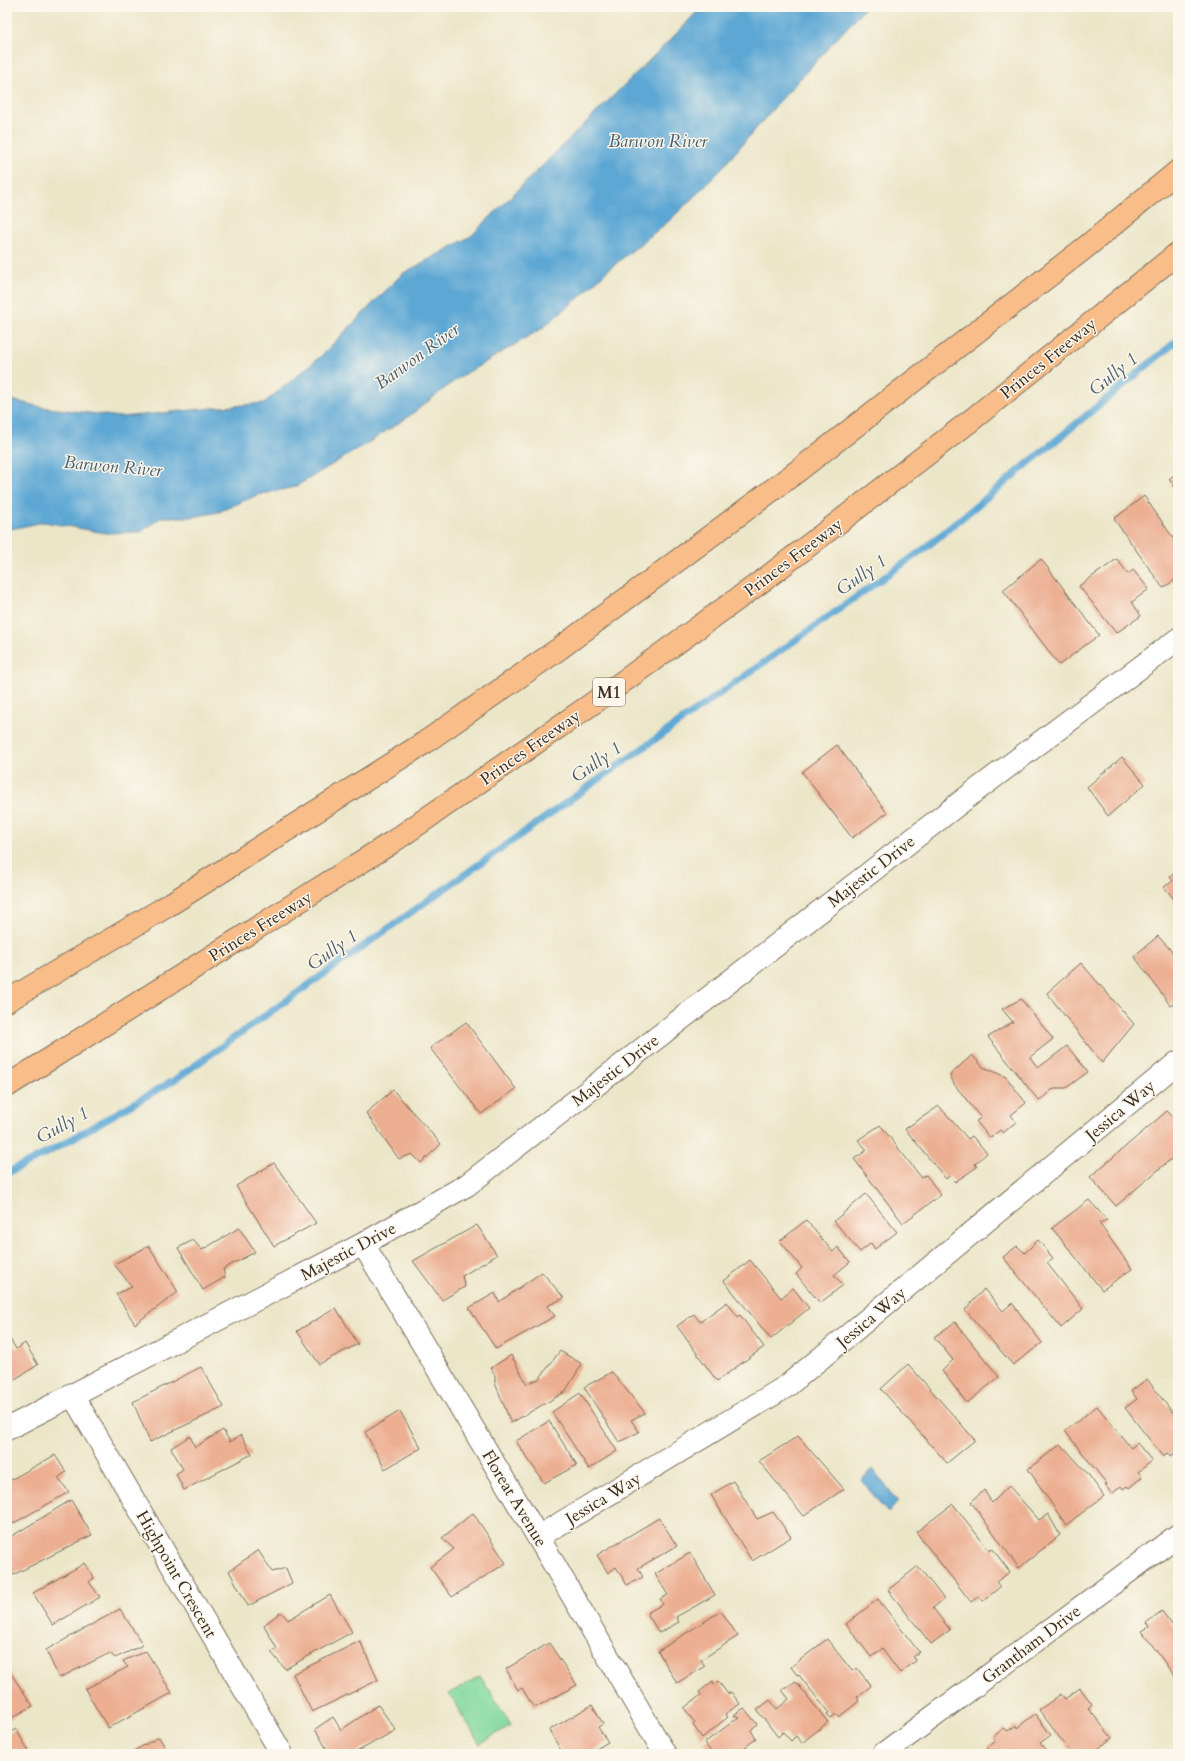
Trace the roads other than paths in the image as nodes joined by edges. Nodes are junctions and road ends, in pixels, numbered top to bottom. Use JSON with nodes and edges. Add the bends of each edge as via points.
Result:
{"nodes":[{"id":1,"x":1178,"y":171,"type":"edge"},
{"id":2,"x":1178,"y":253,"type":"edge"},
{"id":3,"x":1178,"y":639,"type":"edge"},
{"id":4,"x":7,"y":1001,"type":"edge"},
{"id":5,"x":1178,"y":1062,"type":"edge"},
{"id":6,"x":7,"y":1086,"type":"edge"},
{"id":7,"x":363,"y":1244,"type":"junction"},
{"id":8,"x":72,"y":1394,"type":"junction"},
{"id":9,"x":7,"y":1429,"type":"edge"},
{"id":10,"x":1178,"y":1535,"type":"edge"},
{"id":11,"x":538,"y":1537,"type":"junction"},
{"id":12,"x":282,"y":1754,"type":"edge"},
{"id":13,"x":665,"y":1754,"type":"edge"},
{"id":14,"x":883,"y":1754,"type":"edge"}],
"edges":[{"from":1,"to":4,"type":"highway","via":[[1086,247],[808,463],[559,649],[411,751],[164,908]]},
{"from":2,"to":6,"type":"highway","name":"Princes Freeway","number":"M1","via":[[974,418],[765,579],[599,699],[391,843]]},
{"from":3,"to":7,"type":"street","name":"Majestic Drive","via":[[964,800],[466,1185]]},
{"from":5,"to":11,"type":"street","name":"Jessica Way","via":[[787,1386]]},
{"from":7,"to":8,"type":"street","name":"Majestic Drive"},
{"from":7,"to":11,"type":"street","name":"Floreat Avenue"},
{"from":8,"to":9,"type":"street","name":"Majestic Drive"},
{"from":8,"to":12,"type":"street","name":"Highpoint Crescent"},
{"from":10,"to":14,"type":"street","name":"Grantham Drive"},
{"from":11,"to":13,"type":"street","name":"Floreat Avenue"}]}
